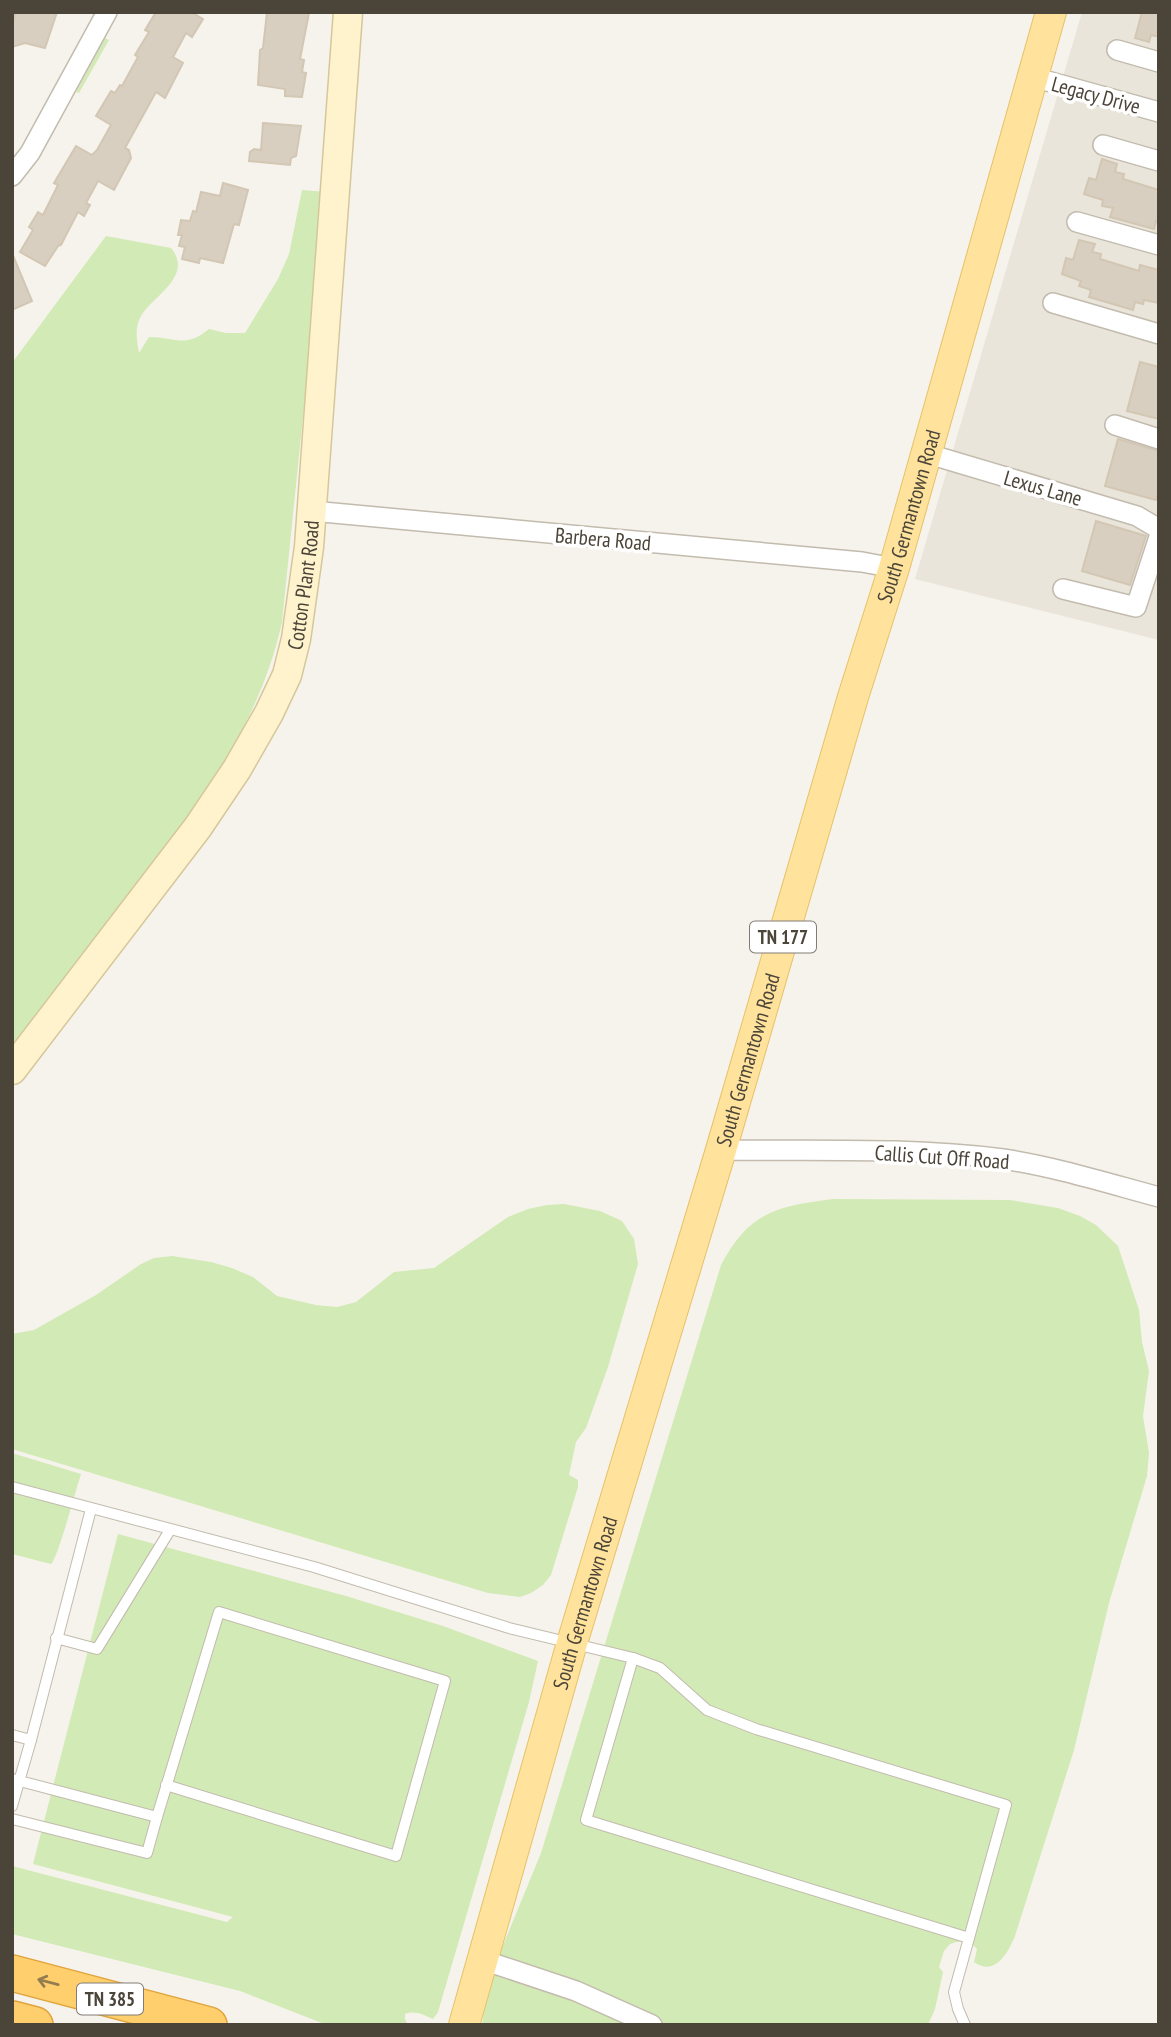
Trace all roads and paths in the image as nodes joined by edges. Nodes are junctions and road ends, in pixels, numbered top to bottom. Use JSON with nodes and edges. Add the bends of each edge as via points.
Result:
{"nodes":[{"id":1,"x":107,"y":12,"type":"edge"},
{"id":2,"x":348,"y":12,"type":"edge"},
{"id":3,"x":1051,"y":12,"type":"edge"},
{"id":4,"x":1117,"y":50,"type":"dead end"},
{"id":5,"x":1159,"y":62,"type":"edge"},
{"id":6,"x":1033,"y":78,"type":"junction"},
{"id":7,"x":1159,"y":112,"type":"edge"},
{"id":8,"x":1103,"y":145,"type":"dead end"},
{"id":9,"x":1159,"y":161,"type":"edge"},
{"id":10,"x":12,"y":176,"type":"edge"},
{"id":11,"x":1077,"y":222,"type":"dead end"},
{"id":12,"x":1159,"y":245,"type":"edge"},
{"id":13,"x":1053,"y":303,"type":"dead end"},
{"id":14,"x":1159,"y":334,"type":"edge"},
{"id":15,"x":1115,"y":425,"type":"dead end"},
{"id":16,"x":1159,"y":439,"type":"edge"},
{"id":17,"x":925,"y":453,"type":"junction"},
{"id":18,"x":312,"y":511,"type":"junction"},
{"id":19,"x":1159,"y":529,"type":"edge"},
{"id":20,"x":1159,"y":537,"type":"edge"},
{"id":21,"x":894,"y":568,"type":"junction"},
{"id":22,"x":1063,"y":589,"type":"dead end"},
{"id":23,"x":12,"y":1070,"type":"edge"},
{"id":24,"x":721,"y":1150,"type":"junction"},
{"id":25,"x":1159,"y":1197,"type":"edge"},
{"id":26,"x":12,"y":1487,"type":"edge"},
{"id":27,"x":91,"y":1509,"type":"junction"},
{"id":28,"x":170,"y":1530,"type":"junction"},
{"id":29,"x":56,"y":1638,"type":"junction"},
{"id":30,"x":572,"y":1643,"type":"junction"},
{"id":31,"x":633,"y":1658,"type":"junction"},
{"id":32,"x":12,"y":1735,"type":"edge"},
{"id":33,"x":32,"y":1740,"type":"junction"},
{"id":34,"x":16,"y":1780,"type":"edge"},
{"id":35,"x":166,"y":1785,"type":"junction"},
{"id":36,"x":12,"y":1806,"type":"edge"},
{"id":37,"x":157,"y":1817,"type":"junction"},
{"id":38,"x":12,"y":1819,"type":"edge"},
{"id":39,"x":969,"y":1938,"type":"junction"},
{"id":40,"x":483,"y":1960,"type":"junction"},
{"id":41,"x":12,"y":1973,"type":"edge"},
{"id":42,"x":12,"y":2019,"type":"edge"},
{"id":43,"x":35,"y":2025,"type":"edge"},
{"id":44,"x":209,"y":2025,"type":"edge"},
{"id":45,"x":464,"y":2025,"type":"edge"},
{"id":46,"x":652,"y":2025,"type":"edge"},
{"id":47,"x":965,"y":2025,"type":"edge"}],
"edges":[{"from":1,"to":10,"type":"street","via":[[30,153]]},
{"from":2,"to":18,"type":"street","name":"Cotton Plant Road"},
{"from":3,"to":6,"type":"main road","name":"South Germantown Road","number":"TN 177"},
{"from":4,"to":5,"type":"street"},
{"from":6,"to":7,"type":"street","name":"Legacy Drive"},
{"from":6,"to":17,"type":"main road","name":"South Germantown Road","number":"TN 177"},
{"from":8,"to":9,"type":"street"},
{"from":11,"to":12,"type":"street"},
{"from":13,"to":14,"type":"street"},
{"from":15,"to":16,"type":"street"},
{"from":17,"to":19,"type":"street","name":"Lexus Lane","via":[[1137,516]]},
{"from":17,"to":21,"type":"main road","name":"South Germantown Road","number":"TN 177"},
{"from":18,"to":21,"type":"street","name":"Barbera Road"},
{"from":18,"to":23,"type":"street","name":"Cotton Plant Road","via":[[296,639],[287,675],[269,713],[198,827]]},
{"from":20,"to":22,"type":"street","via":[[1136,607]]},
{"from":21,"to":24,"type":"main road","name":"South Germantown Road","number":"TN 177"},
{"from":24,"to":25,"type":"street","name":"Callis Cut Off Road","via":[[955,1154],[1052,1169]]},
{"from":24,"to":30,"type":"main road","name":"South Germantown Road","number":"TN 177"},
{"from":26,"to":27,"type":"lane"},
{"from":27,"to":28,"type":"lane"},
{"from":27,"to":29,"type":"lane"},
{"from":28,"to":29,"type":"lane","via":[[97,1649]]},
{"from":28,"to":30,"type":"lane"},
{"from":29,"to":33,"type":"lane"},
{"from":30,"to":31,"type":"lane"},
{"from":30,"to":40,"type":"main road","name":"South Germantown Road","number":"TN 177"},
{"from":31,"to":39,"type":"lane","via":[[660,1668],[707,1710],[1006,1805]]},
{"from":31,"to":39,"type":"lane","via":[[586,1820]]},
{"from":32,"to":33,"type":"lane"},
{"from":33,"to":34,"type":"lane"},
{"from":34,"to":36,"type":"lane"},
{"from":34,"to":37,"type":"lane"},
{"from":35,"to":35,"type":"lane","via":[[219,1612],[445,1681],[396,1856]]},
{"from":35,"to":37,"type":"lane"},
{"from":37,"to":38,"type":"lane","via":[[147,1853]]},
{"from":39,"to":47,"type":"lane","via":[[954,1992]]},
{"from":40,"to":45,"type":"main road","name":"South Germantown Road","number":"TN 177"},
{"from":40,"to":46,"type":"street","via":[[576,1991]]},
{"from":44,"to":41,"type":"highway","number":"TN 385","one_way":true},
{"from":42,"to":43,"type":"highway"}]}
